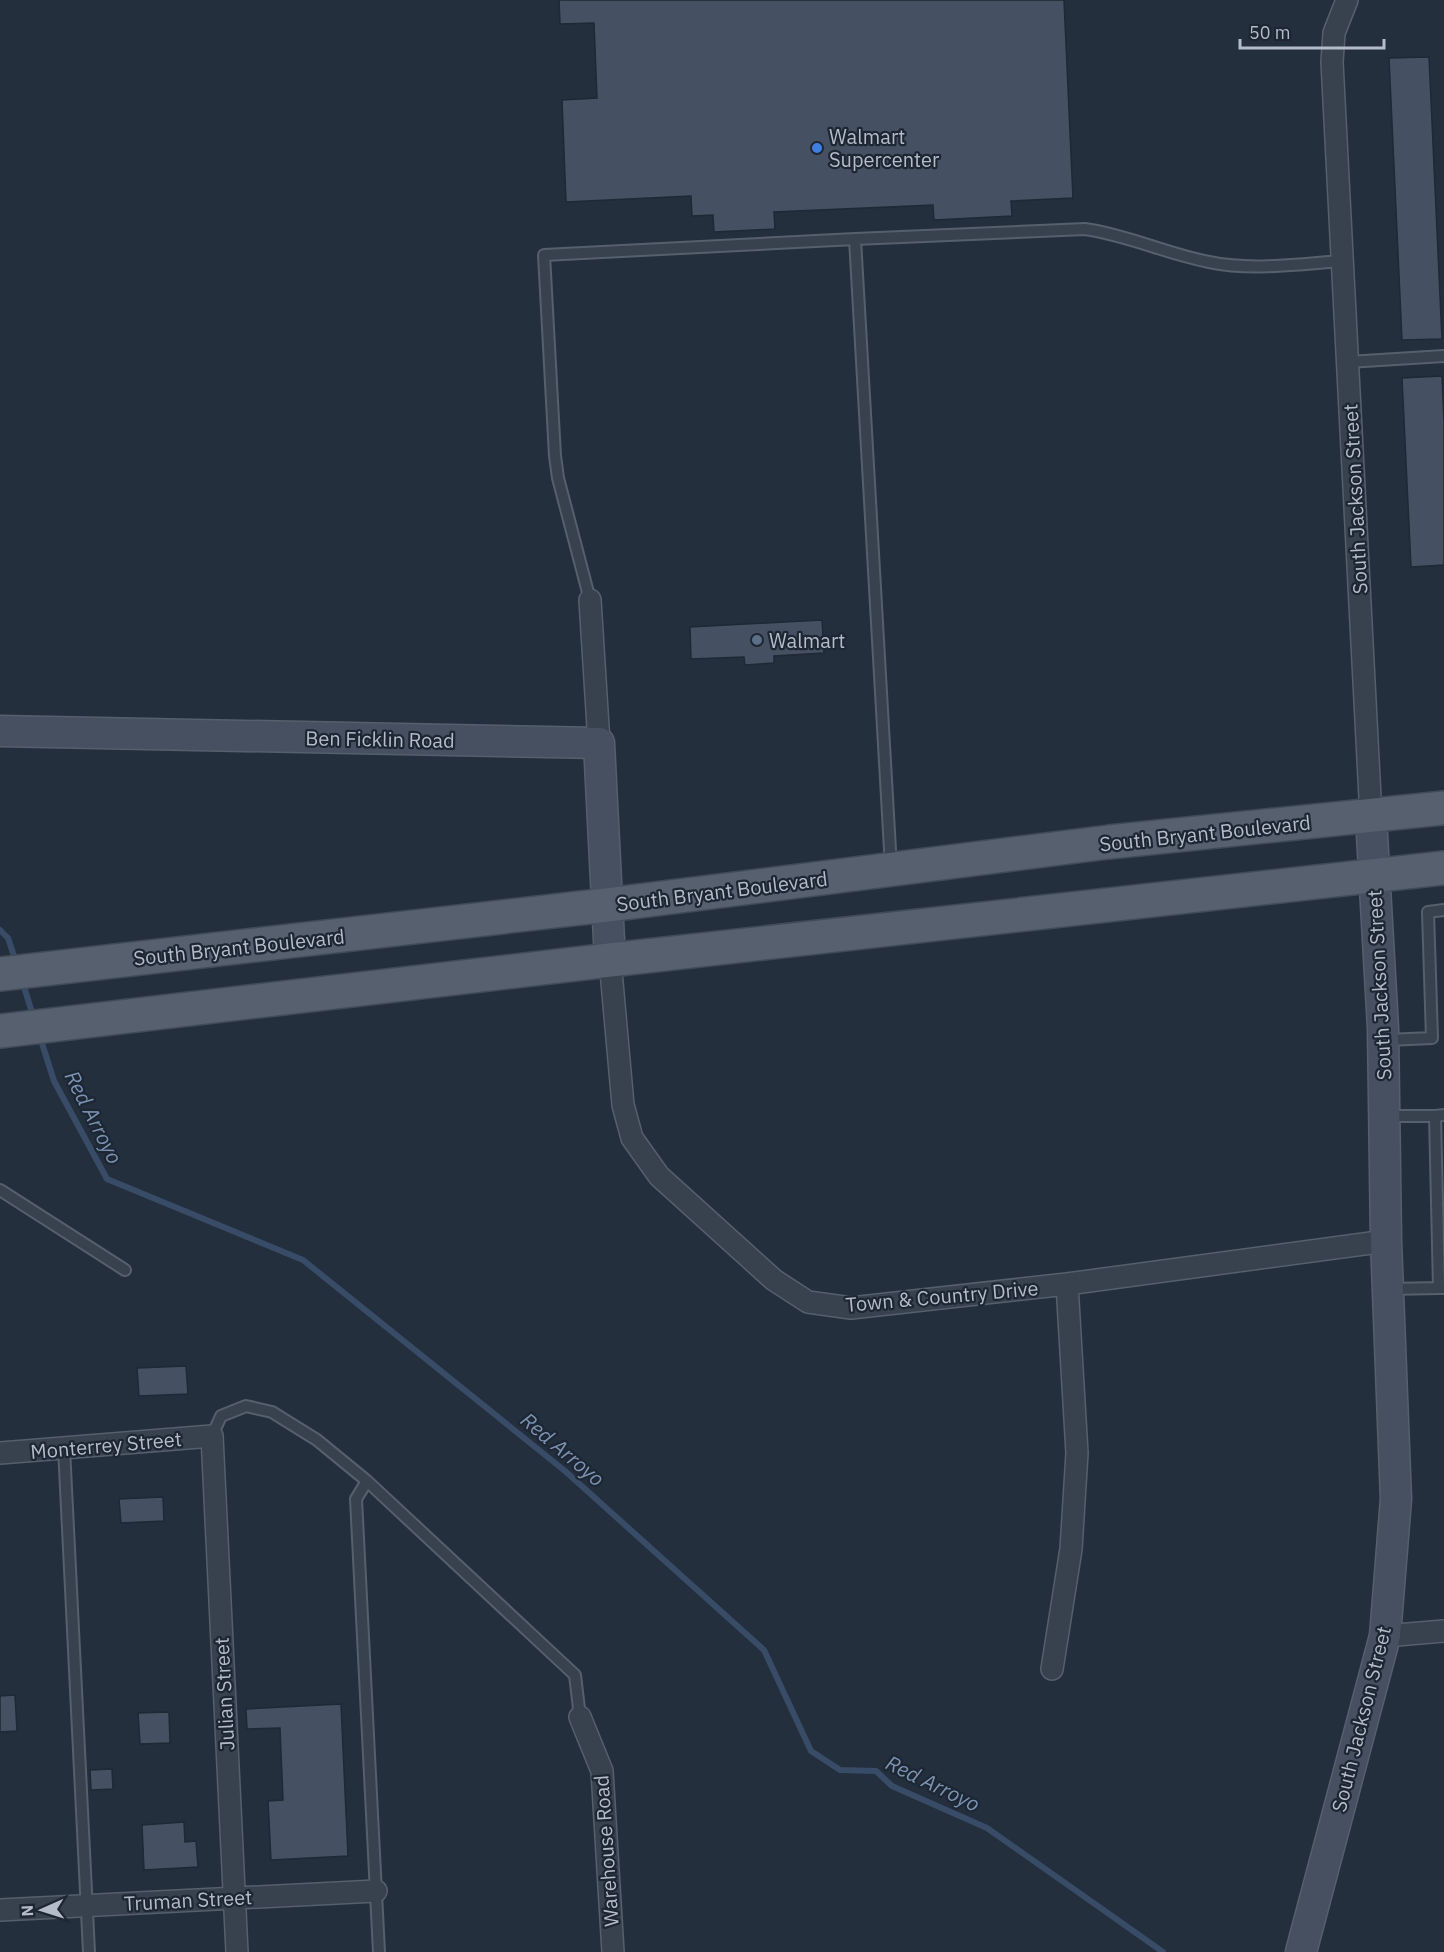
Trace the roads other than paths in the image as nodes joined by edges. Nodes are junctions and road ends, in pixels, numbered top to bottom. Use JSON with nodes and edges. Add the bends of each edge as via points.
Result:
{"nodes":[{"id":1,"x":1342,"y":3,"type":"edge"},
{"id":2,"x":855,"y":239,"type":"junction"},
{"id":3,"x":1343,"y":261,"type":"junction"},
{"id":4,"x":1444,"y":356,"type":"edge"},
{"id":5,"x":1348,"y":362,"type":"junction"},
{"id":6,"x":590,"y":600,"type":"joint"},
{"id":7,"x":0,"y":731,"type":"edge"},
{"id":8,"x":598,"y":743,"type":"junction"},
{"id":9,"x":1444,"y":808,"type":"edge"},
{"id":10,"x":1371,"y":817,"type":"junction"},
{"id":11,"x":1444,"y":868,"type":"edge"},
{"id":12,"x":891,"y":870,"type":"junction"},
{"id":13,"x":1374,"y":875,"type":"junction"},
{"id":14,"x":607,"y":905,"type":"junction"},
{"id":15,"x":1444,"y":910,"type":"edge"},
{"id":16,"x":610,"y":960,"type":"junction"},
{"id":17,"x":0,"y":974,"type":"edge"},
{"id":18,"x":0,"y":1031,"type":"edge"},
{"id":19,"x":1444,"y":1037,"type":"edge"},
{"id":20,"x":1432,"y":1038,"type":"junction"},
{"id":21,"x":1383,"y":1041,"type":"junction"},
{"id":22,"x":1384,"y":1116,"type":"junction"},
{"id":23,"x":1440,"y":1116,"type":"edge"},
{"id":24,"x":0,"y":1190,"type":"edge"},
{"id":25,"x":1386,"y":1241,"type":"junction"},
{"id":26,"x":124,"y":1270,"type":"dead end"},
{"id":27,"x":1067,"y":1284,"type":"junction"},
{"id":28,"x":1442,"y":1288,"type":"edge"},
{"id":29,"x":1388,"y":1289,"type":"junction"},
{"id":30,"x":212,"y":1437,"type":"junction"},
{"id":31,"x":64,"y":1448,"type":"junction"},
{"id":32,"x":0,"y":1453,"type":"edge"},
{"id":33,"x":367,"y":1481,"type":"junction"},
{"id":34,"x":1444,"y":1631,"type":"edge"},
{"id":35,"x":1385,"y":1636,"type":"junction"},
{"id":36,"x":1052,"y":1669,"type":"dead end"},
{"id":37,"x":580,"y":1717,"type":"joint"},
{"id":38,"x":376,"y":1891,"type":"junction"},
{"id":39,"x":235,"y":1898,"type":"junction"},
{"id":40,"x":87,"y":1905,"type":"junction"},
{"id":41,"x":0,"y":1910,"type":"edge"},
{"id":42,"x":89,"y":1952,"type":"edge"},
{"id":43,"x":237,"y":1952,"type":"edge"},
{"id":44,"x":379,"y":1952,"type":"edge"},
{"id":45,"x":613,"y":1952,"type":"edge"},
{"id":46,"x":1301,"y":1952,"type":"edge"}],
"edges":[{"from":1,"to":3,"type":"street","name":"South Jackson Street","via":[[1332,47]]},
{"from":2,"to":3,"type":"lane","via":[[1084,229],[1108,232],[1212,263],[1266,266]]},
{"from":2,"to":6,"type":"lane","via":[[544,255],[555,456]]},
{"from":2,"to":12,"type":"lane"},
{"from":3,"to":5,"type":"street","name":"South Jackson Street"},
{"from":4,"to":5,"type":"lane"},
{"from":5,"to":10,"type":"street","name":"South Jackson Street"},
{"from":6,"to":8,"type":"street"},
{"from":7,"to":8,"type":"main road","name":"Ben Ficklin Road"},
{"from":8,"to":14,"type":"main road"},
{"from":9,"to":10,"type":"main road","name":"South Bryant Boulevard"},
{"from":10,"to":12,"type":"main road","name":"South Bryant Boulevard","via":[[1109,842]]},
{"from":10,"to":13,"type":"main road","name":"South Jackson Street"},
{"from":11,"to":13,"type":"main road"},
{"from":12,"to":14,"type":"main road","name":"South Bryant Boulevard"},
{"from":13,"to":16,"type":"main road"},
{"from":13,"to":21,"type":"main road","name":"South Jackson Street"},
{"from":14,"to":16,"type":"main road"},
{"from":14,"to":17,"type":"main road","name":"South Bryant Boulevard"},
{"from":15,"to":20,"type":"lane","via":[[1428,912]]},
{"from":16,"to":18,"type":"main road"},
{"from":16,"to":27,"type":"street","name":"Town & Country Drive","via":[[623,1105],[632,1138],[658,1176],[774,1280],[808,1302],[851,1308]]},
{"from":19,"to":20,"type":"lane"},
{"from":20,"to":21,"type":"lane"},
{"from":21,"to":22,"type":"main road","name":"South Jackson Street"},
{"from":22,"to":23,"type":"lane"},
{"from":22,"to":25,"type":"main road","name":"South Jackson Street"},
{"from":23,"to":28,"type":"lane"},
{"from":24,"to":26,"type":"lane"},
{"from":25,"to":27,"type":"street","name":"Town & Country Drive"},
{"from":25,"to":29,"type":"main road","name":"South Jackson Street"},
{"from":27,"to":36,"type":"street","via":[[1077,1453],[1071,1549]]},
{"from":28,"to":29,"type":"lane"},
{"from":29,"to":35,"type":"main road","name":"South Jackson Street","via":[[1396,1499]]},
{"from":30,"to":31,"type":"street","name":"Monterrey Street"},
{"from":30,"to":33,"type":"lane","via":[[221,1416],[246,1406],[272,1412],[317,1440]]},
{"from":30,"to":39,"type":"street","name":"Julian Street"},
{"from":31,"to":32,"type":"street","name":"Monterrey Street"},
{"from":31,"to":40,"type":"lane"},
{"from":33,"to":37,"type":"lane","via":[[575,1675]]},
{"from":33,"to":38,"type":"lane","via":[[356,1499]]},
{"from":34,"to":35,"type":"street"},
{"from":35,"to":46,"type":"main road","name":"South Jackson Street"},
{"from":37,"to":45,"type":"street","name":"Warehouse Road","via":[[602,1771]]},
{"from":38,"to":39,"type":"street","name":"Truman Street"},
{"from":38,"to":44,"type":"lane"},
{"from":39,"to":40,"type":"street","name":"Truman Street"},
{"from":39,"to":43,"type":"street","name":"Julian Street"},
{"from":40,"to":41,"type":"street","name":"Truman Street"},
{"from":40,"to":42,"type":"lane"}]}
